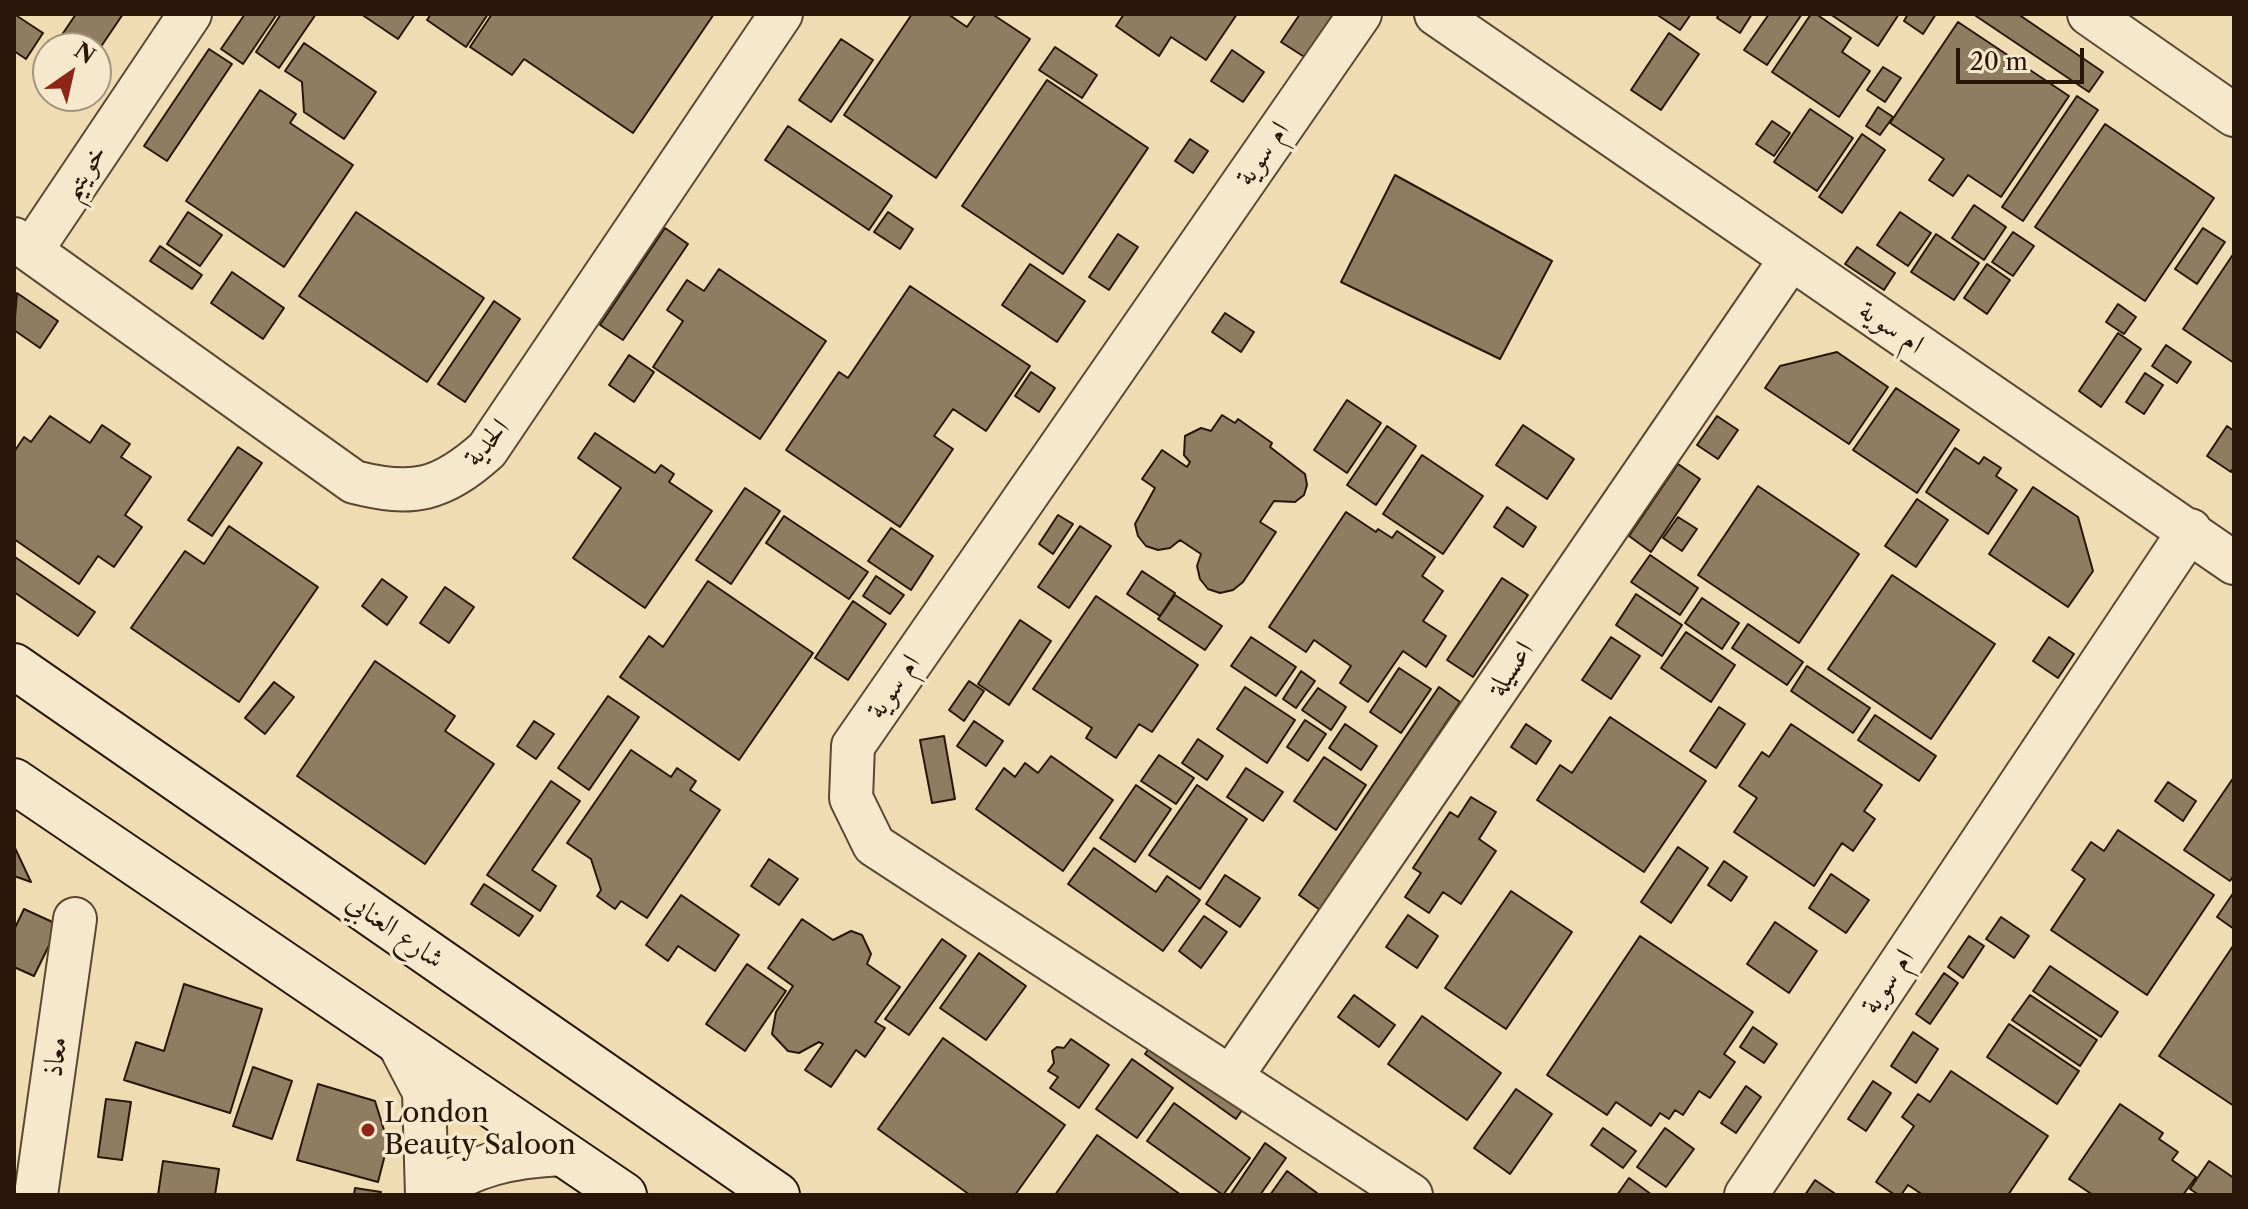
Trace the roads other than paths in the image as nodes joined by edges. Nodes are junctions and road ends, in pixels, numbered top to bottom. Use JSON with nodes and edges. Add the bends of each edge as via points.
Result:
{"nodes":[{"id":1,"x":190,"y":14,"type":"edge"},
{"id":2,"x":781,"y":14,"type":"edge"},
{"id":3,"x":1360,"y":14,"type":"edge"},
{"id":4,"x":1436,"y":14,"type":"edge"},
{"id":5,"x":2089,"y":14,"type":"edge"},
{"id":6,"x":2234,"y":115,"type":"edge"},
{"id":7,"x":22,"y":245,"type":"edge"},
{"id":8,"x":1790,"y":260,"type":"junction"},
{"id":9,"x":2190,"y":530,"type":"junction"},
{"id":10,"x":2234,"y":563,"type":"edge"},
{"id":11,"x":14,"y":666,"type":"edge"},
{"id":12,"x":14,"y":781,"type":"edge"},
{"id":13,"x":75,"y":919,"type":"dead end"},
{"id":14,"x":398,"y":1042,"type":"junction"},
{"id":15,"x":1231,"y":1077,"type":"junction"},
{"id":16,"x":563,"y":1154,"type":"junction"},
{"id":17,"x":36,"y":1195,"type":"edge"},
{"id":18,"x":428,"y":1195,"type":"edge"},
{"id":19,"x":624,"y":1195,"type":"edge"},
{"id":20,"x":777,"y":1195,"type":"edge"},
{"id":21,"x":1411,"y":1195,"type":"edge"},
{"id":22,"x":1746,"y":1195,"type":"edge"}],
"edges":[{"from":1,"to":7,"type":"street","name":"خويتيم"},
{"from":2,"to":7,"type":"street","name":"الحدية","via":[[487,450],[462,472],[429,487],[392,492],[354,482]]},
{"from":3,"to":15,"type":"street","name":"ام سوية","via":[[853,746],[851,798],[874,845]]},
{"from":4,"to":8,"type":"street","name":"ام سوية"},
{"from":5,"to":6,"type":"street"},
{"from":8,"to":9,"type":"street","name":"ام سوية"},
{"from":8,"to":15,"type":"street","name":"اعسيلة"},
{"from":9,"to":10,"type":"street","name":"ام سوية"},
{"from":9,"to":22,"type":"street","name":"ام سوية"},
{"from":11,"to":20,"type":"street","name":"شارع العنابي"},
{"from":12,"to":14,"type":"street"},
{"from":13,"to":17,"type":"street","name":"معاذ"},
{"from":14,"to":16,"type":"street"},
{"from":14,"to":18,"type":"street","via":[[424,1092]]},
{"from":15,"to":21,"type":"street","name":"ام سوية"},
{"from":16,"to":18,"type":"street","via":[[491,1162]]},
{"from":16,"to":19,"type":"street"}]}
